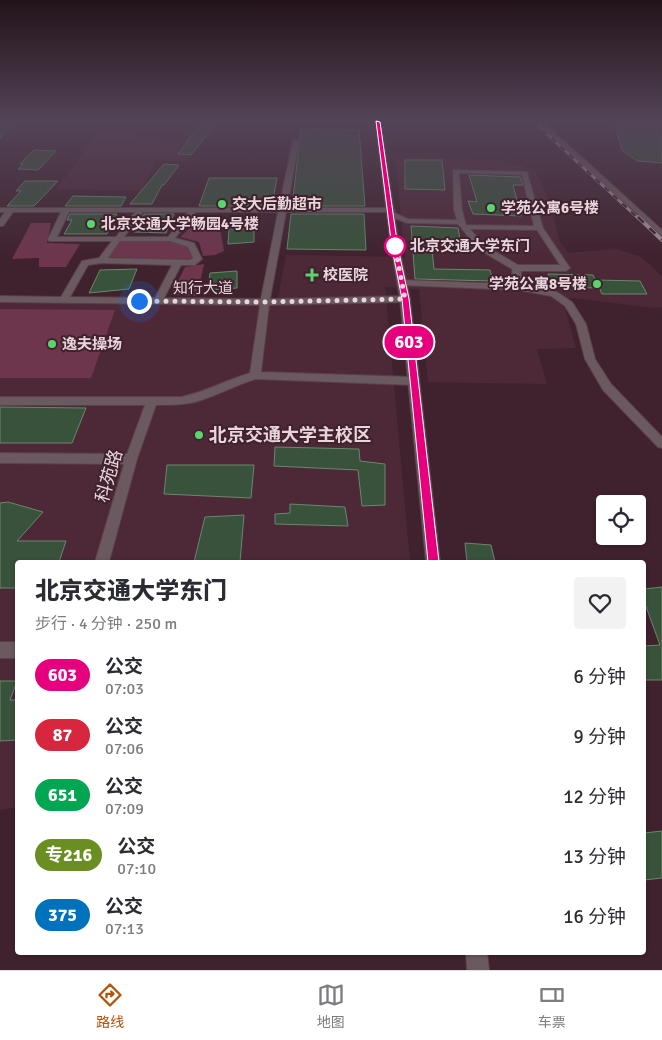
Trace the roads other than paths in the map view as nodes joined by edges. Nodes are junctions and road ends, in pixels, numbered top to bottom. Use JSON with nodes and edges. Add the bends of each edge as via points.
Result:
{"nodes":[{"id":1,"x":291,"y":167,"type":"edge"},
{"id":2,"x":385,"y":167,"type":"edge"},
{"id":3,"x":589,"y":167,"type":"edge"},
{"id":4,"x":0,"y":210,"type":"edge"},
{"id":5,"x":11,"y":210,"type":"junction"},
{"id":6,"x":66,"y":210,"type":"junction"},
{"id":7,"x":140,"y":210,"type":"junction"},
{"id":8,"x":194,"y":210,"type":"junction"},
{"id":9,"x":282,"y":210,"type":"junction"},
{"id":10,"x":391,"y":212,"type":"junction"},
{"id":11,"x":0,"y":224,"type":"edge"},
{"id":12,"x":462,"y":224,"type":"junction"},
{"id":13,"x":540,"y":228,"type":"junction"},
{"id":14,"x":662,"y":234,"type":"edge"},
{"id":15,"x":118,"y":238,"type":"junction"},
{"id":16,"x":170,"y":239,"type":"junction"},
{"id":17,"x":102,"y":260,"type":"junction"},
{"id":18,"x":178,"y":262,"type":"junction"},
{"id":19,"x":516,"y":268,"type":"junction"},
{"id":20,"x":402,"y":283,"type":"junction"},
{"id":21,"x":518,"y":287,"type":"junction"},
{"id":22,"x":405,"y":299,"type":"junction"},
{"id":23,"x":0,"y":300,"type":"edge"},
{"id":24,"x":64,"y":300,"type":"junction"},
{"id":25,"x":158,"y":301,"type":"junction"},
{"id":26,"x":265,"y":302,"type":"junction"},
{"id":27,"x":255,"y":375,"type":"junction"},
{"id":28,"x":413,"y":381,"type":"junction"},
{"id":29,"x":0,"y":400,"type":"edge"},
{"id":30,"x":152,"y":401,"type":"junction"},
{"id":31,"x":662,"y":444,"type":"edge"},
{"id":32,"x":0,"y":458,"type":"edge"},
{"id":33,"x":131,"y":459,"type":"junction"},
{"id":34,"x":103,"y":560,"type":"edge"},
{"id":35,"x":433,"y":560,"type":"edge"},
{"id":36,"x":0,"y":650,"type":"edge"},
{"id":37,"x":15,"y":650,"type":"edge"},
{"id":38,"x":476,"y":955,"type":"edge"},
{"id":39,"x":478,"y":970,"type":"edge"}],
"edges":[{"from":1,"to":9,"type":"street"},
{"from":2,"to":10,"type":"street"},
{"from":3,"to":14,"type":"street"},
{"from":4,"to":5,"type":"street"},
{"from":5,"to":6,"type":"street"},
{"from":5,"to":11,"type":"street"},
{"from":6,"to":7,"type":"street"},
{"from":6,"to":15,"type":"street","via":[[52,239]]},
{"from":7,"to":8,"type":"street"},
{"from":7,"to":15,"type":"street"},
{"from":8,"to":9,"type":"street"},
{"from":8,"to":16,"type":"street"},
{"from":9,"to":10,"type":"street"},
{"from":9,"to":26,"type":"street"},
{"from":10,"to":12,"type":"street","via":[[407,221]]},
{"from":10,"to":20,"type":"street"},
{"from":12,"to":13,"type":"street"},
{"from":12,"to":13,"type":"street","via":[[455,171],[525,173]]},
{"from":12,"to":19,"type":"street","via":[[481,247]]},
{"from":13,"to":19,"type":"street","via":[[566,268]]},
{"from":15,"to":16,"type":"street"},
{"from":15,"to":17,"type":"street"},
{"from":16,"to":18,"type":"street","via":[[190,245],[198,259],[192,263]]},
{"from":17,"to":18,"type":"street"},
{"from":17,"to":24,"type":"street","via":[[85,263]]},
{"from":18,"to":25,"type":"street"},
{"from":19,"to":21,"type":"street"},
{"from":20,"to":21,"type":"street"},
{"from":20,"to":22,"type":"street"},
{"from":21,"to":31,"type":"street","via":[[554,294],[569,304],[582,324],[590,360],[596,370]]},
{"from":22,"to":26,"type":"street","name":"知行大道"},
{"from":22,"to":28,"type":"street"},
{"from":23,"to":24,"type":"street","name":"知行大道"},
{"from":24,"to":25,"type":"street","name":"知行大道"},
{"from":25,"to":26,"type":"street","name":"知行大道"},
{"from":26,"to":27,"type":"street"},
{"from":27,"to":28,"type":"street"},
{"from":27,"to":30,"type":"street","via":[[203,396],[181,401]]},
{"from":28,"to":35,"type":"street"},
{"from":29,"to":30,"type":"street"},
{"from":30,"to":33,"type":"street","name":"科苑路"},
{"from":32,"to":33,"type":"street"},
{"from":33,"to":34,"type":"street","name":"科苑路"},
{"from":36,"to":37,"type":"street"},
{"from":38,"to":39,"type":"street"}]}
